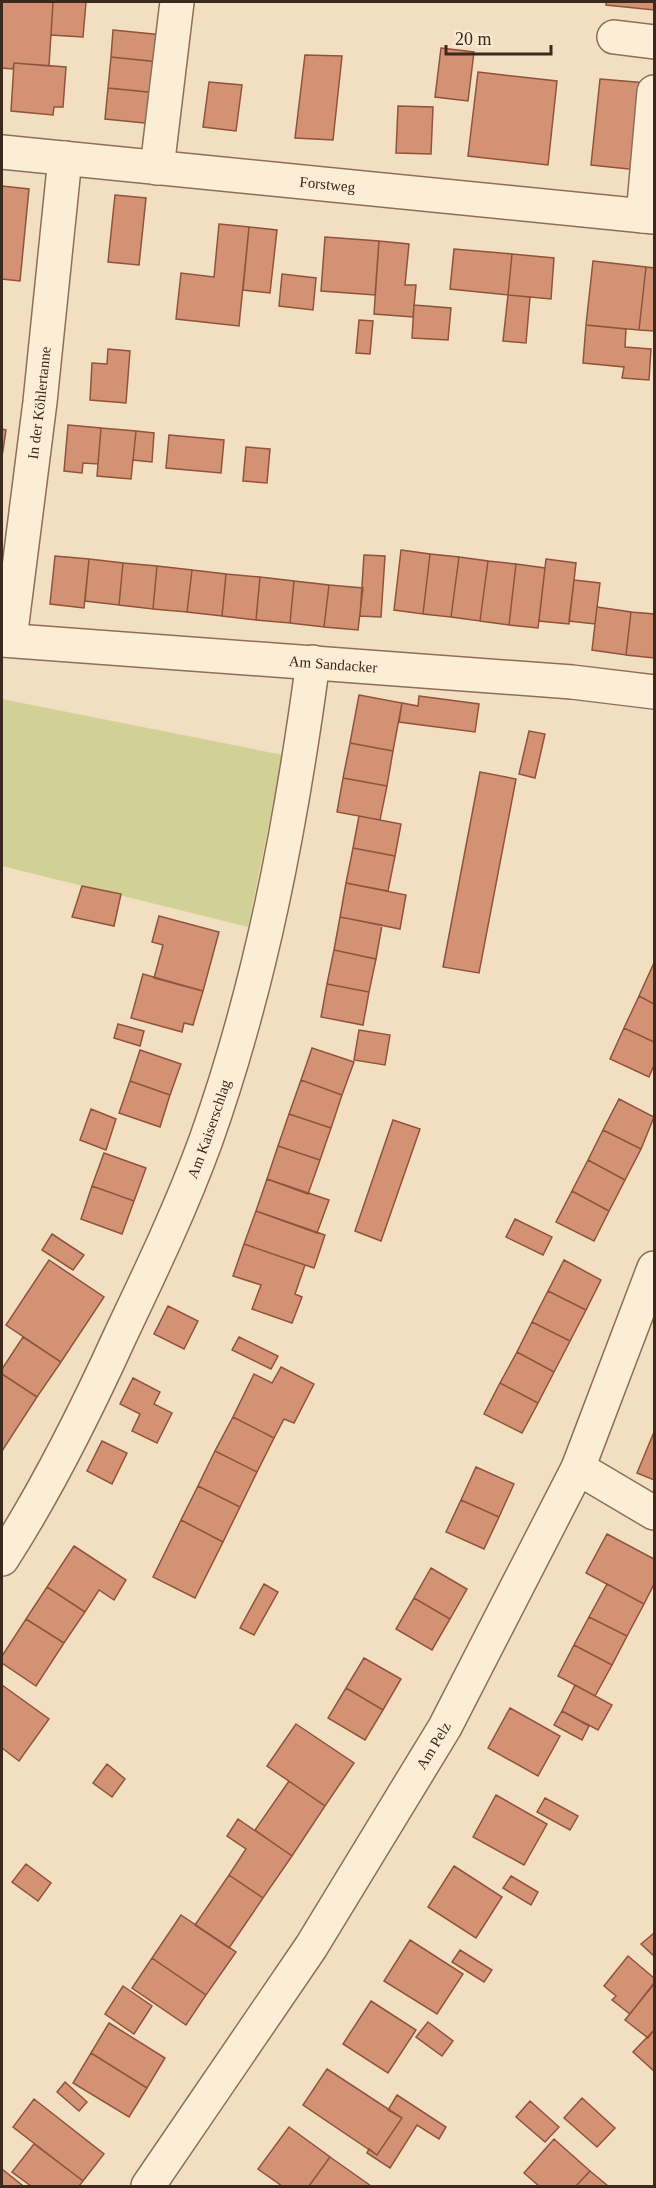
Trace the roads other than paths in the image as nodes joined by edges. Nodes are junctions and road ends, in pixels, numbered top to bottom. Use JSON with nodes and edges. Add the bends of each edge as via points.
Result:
{"nodes":[{"id":1,"x":177,"y":2,"type":"edge"},
{"id":2,"x":614,"y":37,"type":"dead end"},
{"id":3,"x":654,"y":42,"type":"edge"},
{"id":4,"x":654,"y":92,"type":"edge"},
{"id":5,"x":2,"y":152,"type":"edge"},
{"id":6,"x":65,"y":158,"type":"junction"},
{"id":7,"x":157,"y":168,"type":"junction"},
{"id":8,"x":649,"y":217,"type":"edge"},
{"id":9,"x":6,"y":639,"type":"edge"},
{"id":10,"x":313,"y":662,"type":"junction"},
{"id":11,"x":654,"y":692,"type":"edge"},
{"id":12,"x":654,"y":1268,"type":"edge"},
{"id":13,"x":578,"y":1468,"type":"junction"},
{"id":14,"x":654,"y":1513,"type":"edge"},
{"id":15,"x":2,"y":1559,"type":"edge"},
{"id":16,"x":148,"y":2187,"type":"edge"}],
"edges":[{"from":1,"to":7,"type":"street"},
{"from":2,"to":3,"type":"street"},
{"from":4,"to":8,"type":"street"},
{"from":5,"to":6,"type":"street","name":"Forstweg"},
{"from":6,"to":7,"type":"street","name":"Forstweg"},
{"from":6,"to":9,"type":"street","name":"In der Köhlertanne","via":[[40,402]]},
{"from":7,"to":8,"type":"street","name":"Forstweg"},
{"from":9,"to":10,"type":"street","name":"Am Sandacker"},
{"from":10,"to":11,"type":"street","name":"Am Sandacker"},
{"from":10,"to":15,"type":"street","name":"Am Kaiserschlag","via":[[277,887],[251,996],[206,1141],[85,1413]]},
{"from":12,"to":13,"type":"street","name":"Am Pelz"},
{"from":13,"to":14,"type":"street"},
{"from":13,"to":16,"type":"street","name":"Am Pelz","via":[[445,1727],[396,1811],[299,1966]]}]}
